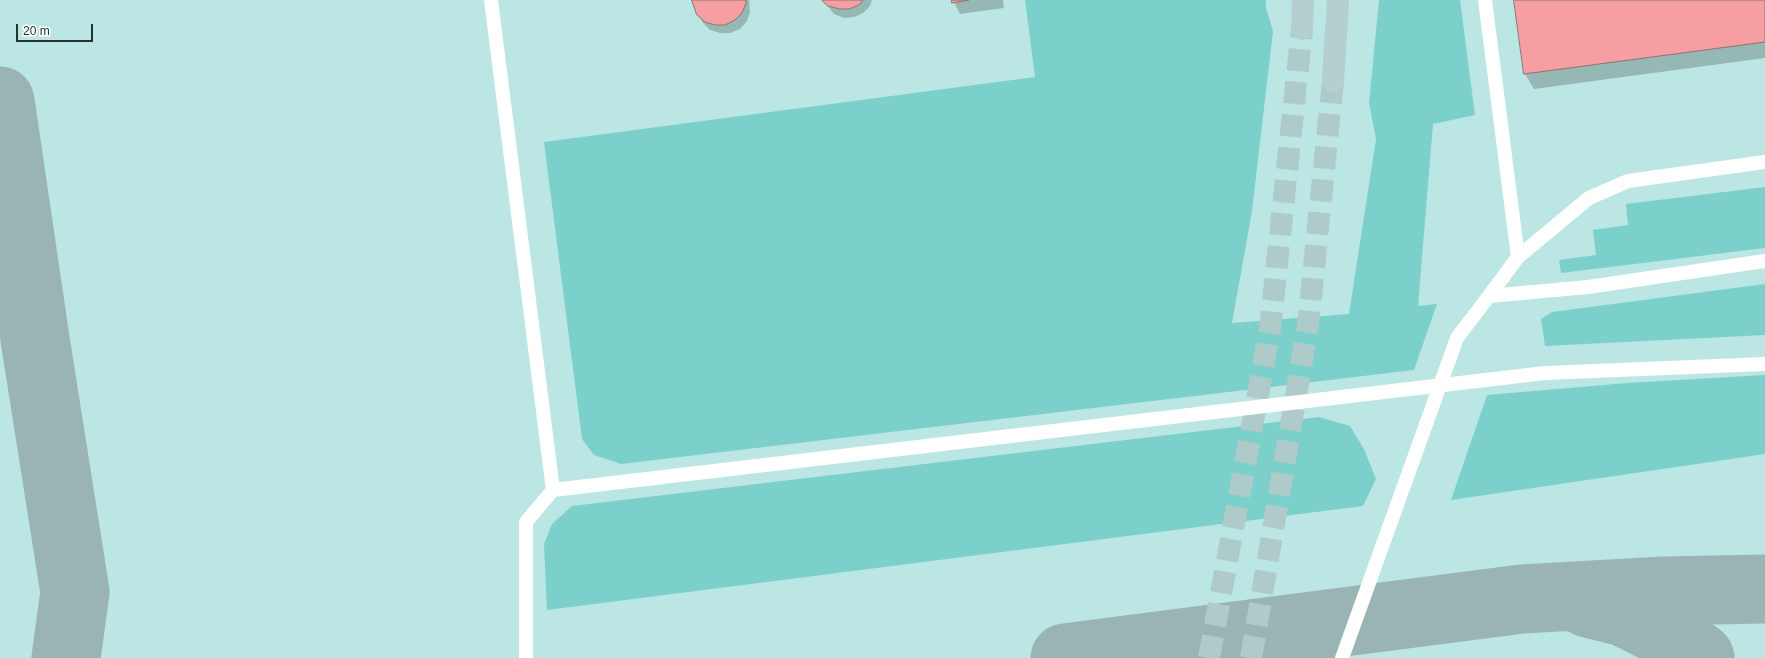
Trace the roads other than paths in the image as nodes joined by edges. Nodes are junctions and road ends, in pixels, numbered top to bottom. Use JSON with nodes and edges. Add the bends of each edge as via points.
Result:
{"nodes":[{"id":1,"x":491,"y":0,"type":"edge"},
{"id":2,"x":1303,"y":0,"type":"edge"},
{"id":3,"x":1338,"y":0,"type":"edge"},
{"id":4,"x":1485,"y":0,"type":"edge"},
{"id":5,"x":1302,"y":29,"type":"tunnel mouth"},
{"id":6,"x":1333,"y":81,"type":"tunnel mouth"},
{"id":7,"x":1765,"y":162,"type":"edge"},
{"id":8,"x":1518,"y":257,"type":"junction"},
{"id":9,"x":1765,"y":262,"type":"edge"},
{"id":10,"x":1489,"y":296,"type":"junction"},
{"id":11,"x":1765,"y":364,"type":"edge"},
{"id":12,"x":1440,"y":386,"type":"junction"},
{"id":13,"x":553,"y":490,"type":"junction"},
{"id":14,"x":526,"y":658,"type":"edge"},
{"id":15,"x":1342,"y":658,"type":"edge"}],
"edges":[{"from":1,"to":13,"type":"lane"},
{"from":2,"to":5,"type":"street"},
{"from":3,"to":6,"type":"street"},
{"from":4,"to":8,"type":"lane"},
{"from":7,"to":8,"type":"lane","via":[[1628,182],[1589,198]]},
{"from":8,"to":10,"type":"lane"},
{"from":9,"to":10,"type":"lane","via":[[1588,287]]},
{"from":10,"to":12,"type":"lane","via":[[1457,338]]},
{"from":11,"to":12,"type":"lane","via":[[1545,373]]},
{"from":12,"to":13,"type":"lane"},
{"from":12,"to":15,"type":"lane"},
{"from":13,"to":14,"type":"lane","via":[[526,522]]}]}
